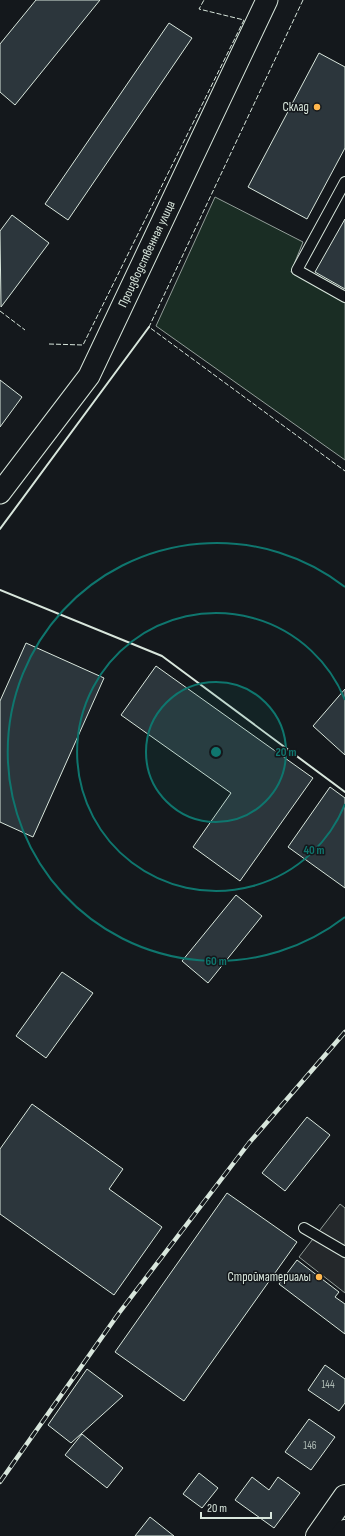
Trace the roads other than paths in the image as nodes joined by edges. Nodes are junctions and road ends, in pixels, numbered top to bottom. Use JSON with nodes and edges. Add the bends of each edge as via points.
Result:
{"nodes":[{"id":1,"x":267,"y":0,"type":"edge"},
{"id":2,"x":345,"y":182,"type":"edge"},
{"id":3,"x":345,"y":297,"type":"edge"},
{"id":4,"x":0,"y":493,"type":"edge"},
{"id":5,"x":304,"y":1228,"type":"dead end"},
{"id":6,"x":345,"y":1252,"type":"edge"},
{"id":7,"x":345,"y":1496,"type":"edge"},
{"id":8,"x":345,"y":1531,"type":"edge"},
{"id":9,"x":317,"y":1536,"type":"edge"},
{"id":10,"x":342,"y":1536,"type":"edge"}],
"edges":[{"from":1,"to":4,"type":"street","name":"Производственная улица","via":[[89,376]]},
{"from":2,"to":3,"type":"lane","via":[[297,270]]},
{"from":5,"to":6,"type":"lane"},
{"from":7,"to":9,"type":"main road"},
{"from":8,"to":10,"type":"main road"}]}
